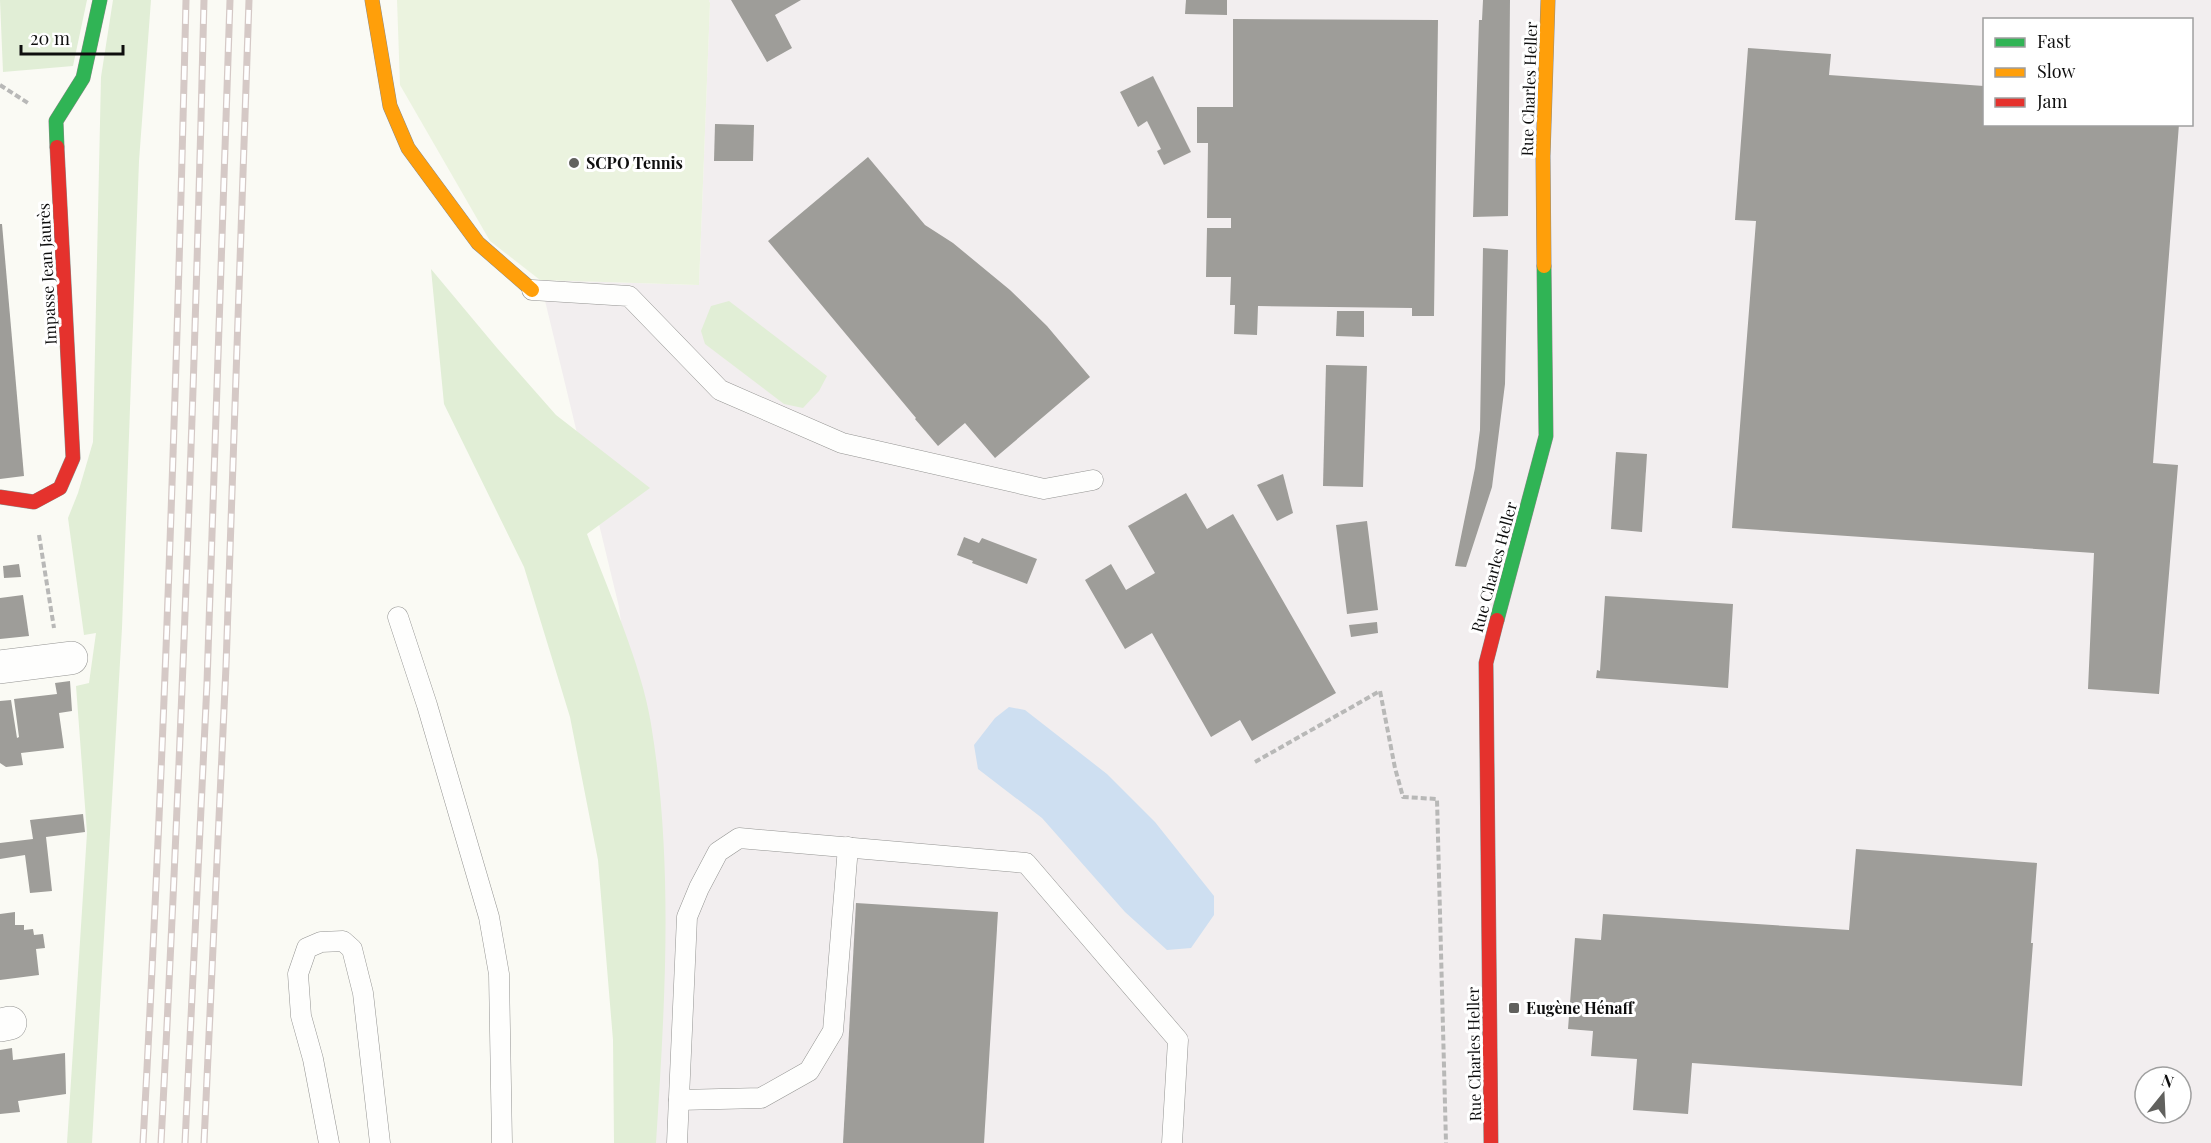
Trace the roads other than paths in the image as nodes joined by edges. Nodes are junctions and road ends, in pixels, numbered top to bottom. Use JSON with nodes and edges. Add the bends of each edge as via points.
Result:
{"nodes":[{"id":1,"x":100,"y":0,"type":"edge"},
{"id":2,"x":372,"y":0,"type":"edge"},
{"id":3,"x":1548,"y":0,"type":"edge"},
{"id":4,"x":532,"y":290,"type":"joint"},
{"id":5,"x":1093,"y":480,"type":"dead end"},
{"id":6,"x":0,"y":497,"type":"edge"},
{"id":7,"x":398,"y":617,"type":"dead end"},
{"id":8,"x":63,"y":648,"type":"road end"},
{"id":9,"x":0,"y":667,"type":"edge"},
{"id":10,"x":848,"y":847,"type":"junction"},
{"id":11,"x":679,"y":1100,"type":"junction"},
{"id":12,"x":329,"y":1143,"type":"edge"},
{"id":13,"x":380,"y":1143,"type":"edge"},
{"id":14,"x":502,"y":1143,"type":"edge"},
{"id":15,"x":677,"y":1143,"type":"edge"},
{"id":16,"x":1172,"y":1143,"type":"edge"},
{"id":17,"x":1491,"y":1143,"type":"edge"}],
"edges":[{"from":1,"to":6,"type":"street","name":"Impasse Jean Jaurès","via":[[82,78],[56,121],[73,458],[60,488],[34,502]]},
{"from":2,"to":4,"type":"street","via":[[390,106],[408,148],[478,243]]},
{"from":3,"to":17,"type":"street","name":"Rue Charles Heller","via":[[1543,156],[1546,436],[1486,663]]},
{"from":4,"to":5,"type":"lane","via":[[629,296],[720,390],[842,443],[1044,489]]},
{"from":7,"to":14,"type":"lane","via":[[489,917],[499,975]]},
{"from":8,"to":9,"type":"street"},
{"from":10,"to":11,"type":"lane","via":[[833,1031],[809,1071],[761,1098]]},
{"from":10,"to":11,"type":"lane","via":[[739,838],[718,852],[687,917]]},
{"from":10,"to":16,"type":"lane","via":[[1026,862],[1178,1040]]},
{"from":11,"to":15,"type":"lane"},
{"from":12,"to":13,"type":"lane","via":[[301,1016],[298,974],[307,948],[321,942],[343,942],[352,949],[363,993]]}]}
